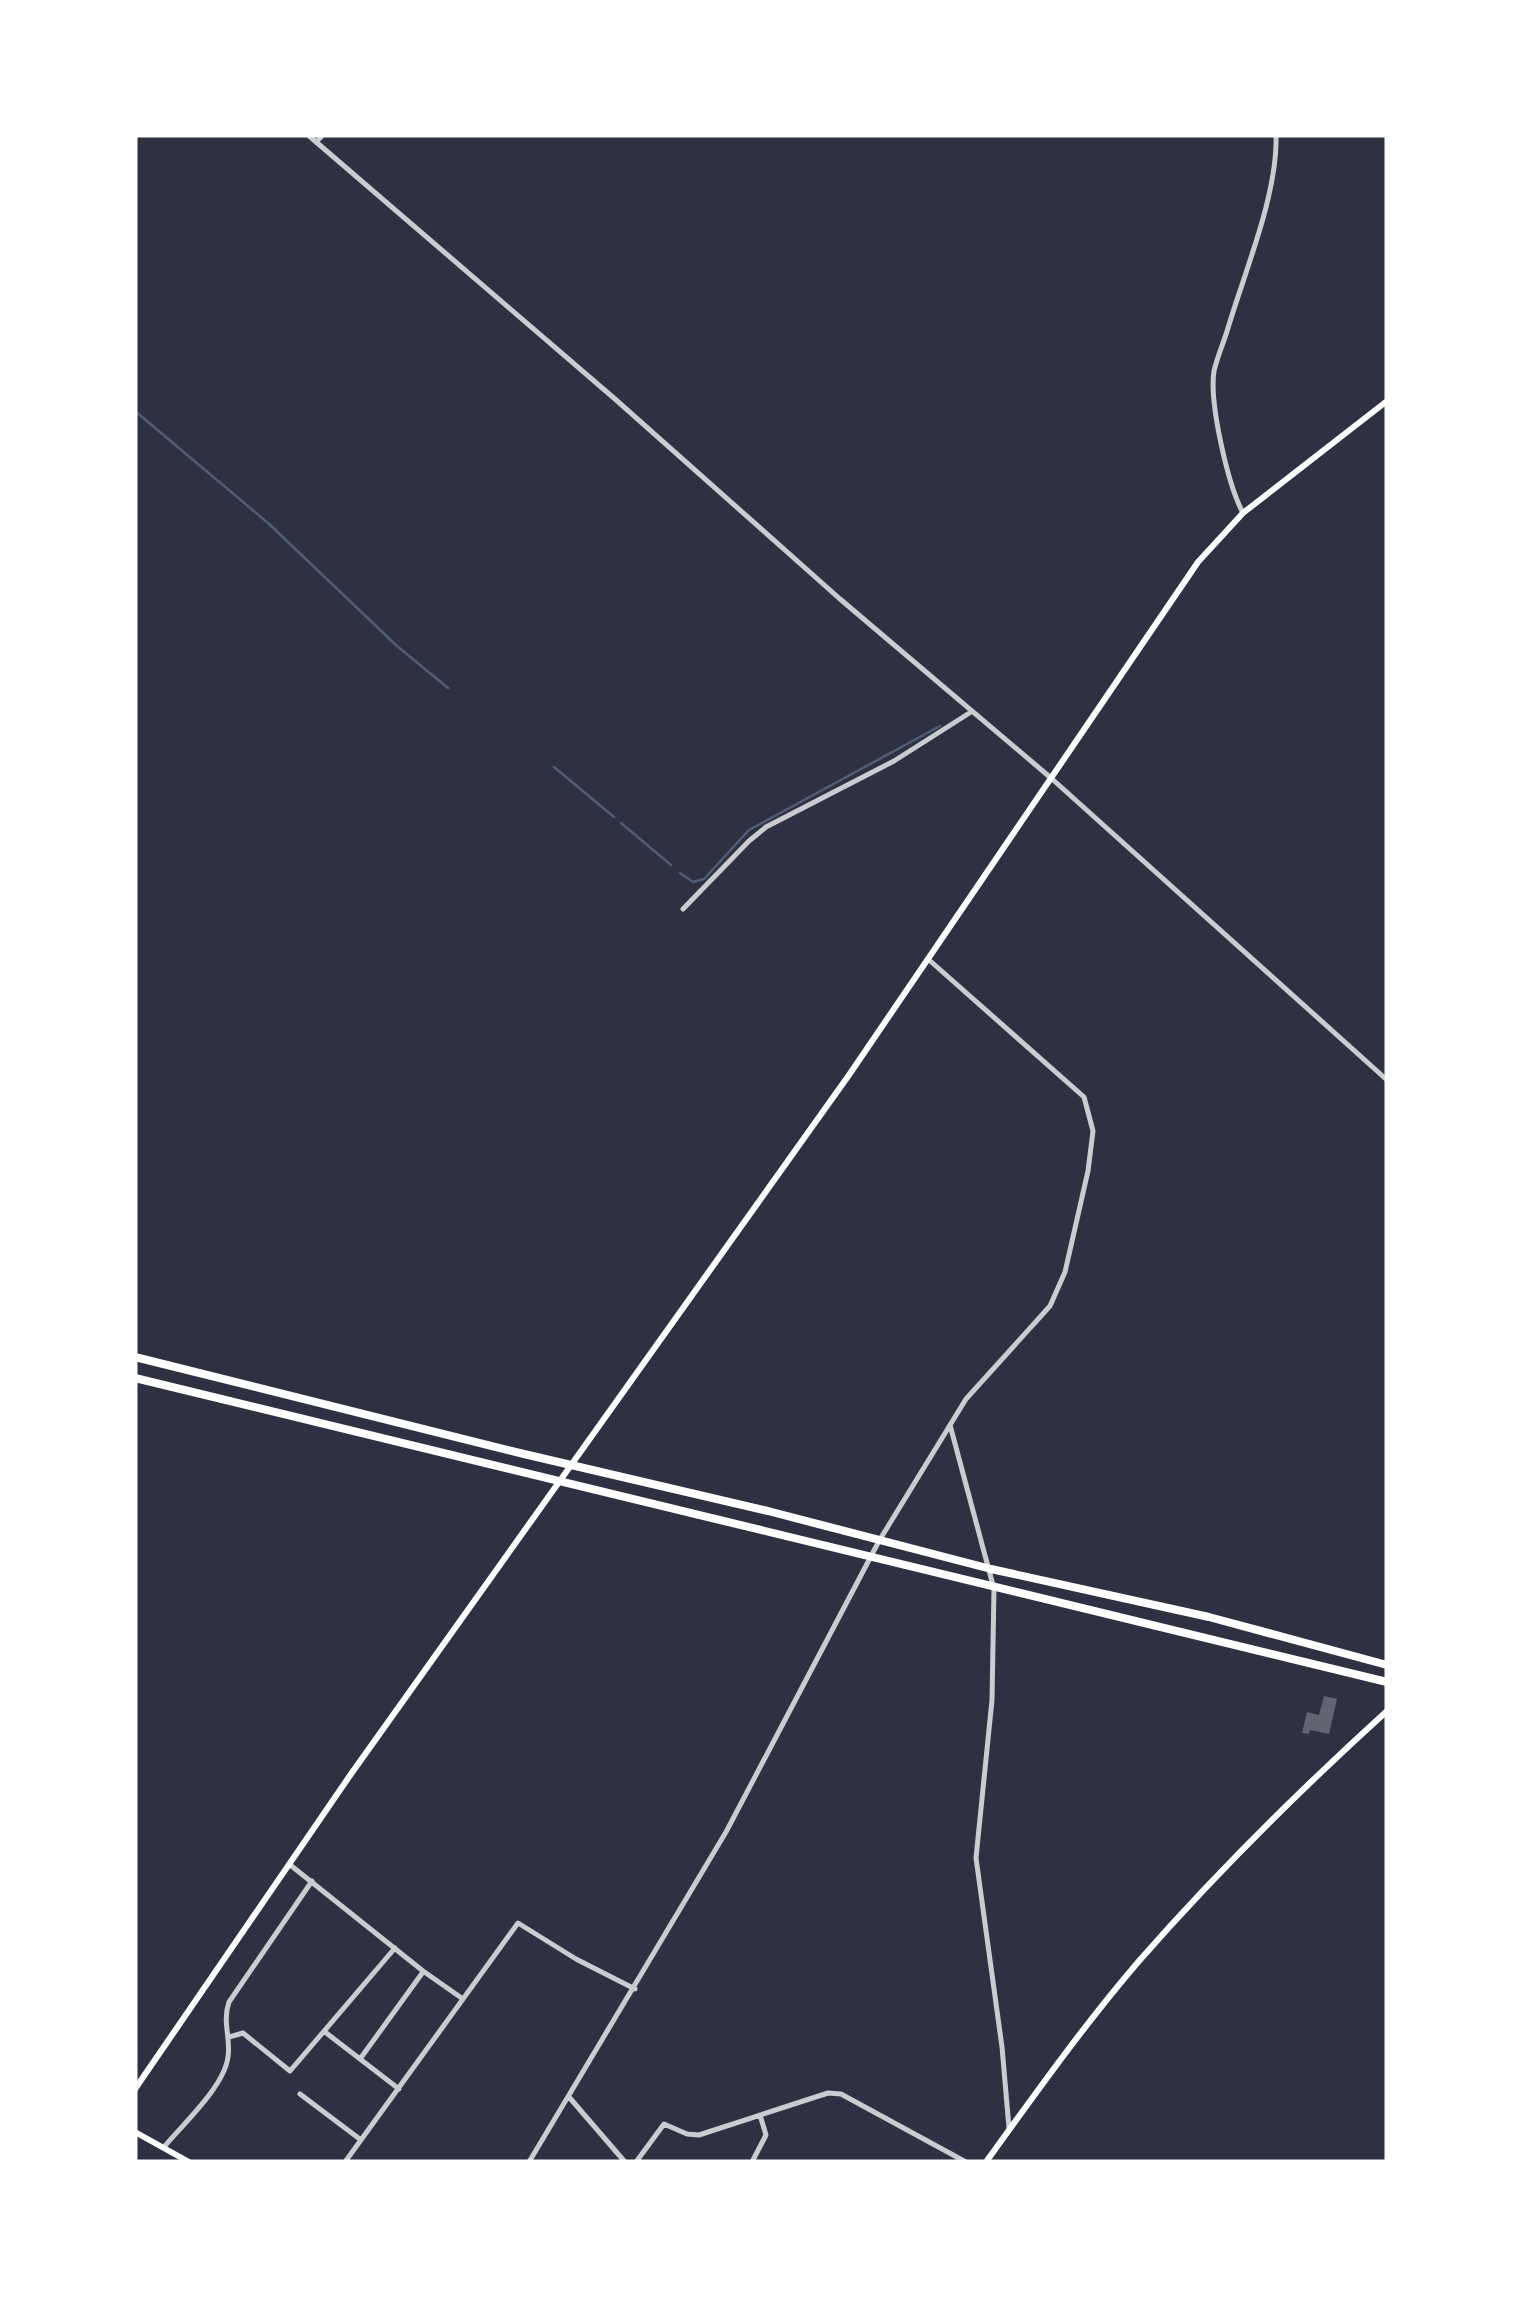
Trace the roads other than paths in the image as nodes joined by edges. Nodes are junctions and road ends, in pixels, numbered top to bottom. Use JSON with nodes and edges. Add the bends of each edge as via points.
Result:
{"nodes":[{"id":1,"x":308,"y":135,"type":"edge"},
{"id":2,"x":323,"y":135,"type":"edge"},
{"id":3,"x":1276,"y":135,"type":"edge"},
{"id":4,"x":316,"y":142,"type":"junction"},
{"id":5,"x":1387,"y":401,"type":"edge"},
{"id":6,"x":1243,"y":513,"type":"junction"},
{"id":7,"x":971,"y":712,"type":"junction"},
{"id":8,"x":1050,"y":778,"type":"junction"},
{"id":9,"x":684,"y":909,"type":"dead end"},
{"id":10,"x":928,"y":958,"type":"junction"},
{"id":11,"x":1387,"y":1080,"type":"edge"},
{"id":12,"x":135,"y":1357,"type":"edge"},
{"id":13,"x":135,"y":1378,"type":"edge"},
{"id":14,"x":950,"y":1425,"type":"junction"},
{"id":15,"x":572,"y":1465,"type":"junction"},
{"id":16,"x":562,"y":1481,"type":"junction"},
{"id":17,"x":879,"y":1541,"type":"junction"},
{"id":18,"x":871,"y":1558,"type":"junction"},
{"id":19,"x":991,"y":1569,"type":"junction"},
{"id":20,"x":994,"y":1589,"type":"junction"},
{"id":21,"x":1387,"y":1665,"type":"edge"},
{"id":22,"x":1387,"y":1682,"type":"edge"},
{"id":23,"x":1387,"y":1711,"type":"edge"},
{"id":24,"x":288,"y":1864,"type":"junction"},
{"id":25,"x":312,"y":1881,"type":"junction"},
{"id":26,"x":396,"y":1948,"type":"junction"},
{"id":27,"x":424,"y":1972,"type":"junction"},
{"id":28,"x":635,"y":1988,"type":"junction"},
{"id":29,"x":464,"y":1999,"type":"junction"},
{"id":30,"x":325,"y":2032,"type":"junction"},
{"id":31,"x":229,"y":2037,"type":"junction"},
{"id":32,"x":360,"y":2059,"type":"junction"},
{"id":33,"x":135,"y":2089,"type":"edge"},
{"id":34,"x":399,"y":2089,"type":"junction"},
{"id":35,"x":300,"y":2094,"type":"dead end"},
{"id":36,"x":569,"y":2097,"type":"junction"},
{"id":37,"x":760,"y":2115,"type":"junction"},
{"id":38,"x":1009,"y":2130,"type":"junction"},
{"id":39,"x":135,"y":2132,"type":"edge"},
{"id":40,"x":361,"y":2140,"type":"junction"},
{"id":41,"x":164,"y":2147,"type":"junction"},
{"id":42,"x":189,"y":2162,"type":"edge"},
{"id":43,"x":345,"y":2162,"type":"edge"},
{"id":44,"x":529,"y":2162,"type":"edge"},
{"id":45,"x":625,"y":2162,"type":"edge"},
{"id":46,"x":636,"y":2162,"type":"edge"},
{"id":47,"x":752,"y":2162,"type":"edge"},
{"id":48,"x":966,"y":2162,"type":"edge"},
{"id":49,"x":986,"y":2162,"type":"edge"}],
"edges":[{"from":1,"to":4,"type":"street"},
{"from":2,"to":4,"type":"street"},
{"from":3,"to":6,"type":"street","via":[[1265,207],[1214,371],[1217,416]]},
{"from":4,"to":7,"type":"street"},
{"from":5,"to":6,"type":"main road"},
{"from":6,"to":8,"type":"main road","via":[[1198,562]]},
{"from":7,"to":8,"type":"street"},
{"from":7,"to":9,"type":"street","via":[[766,828]]},
{"from":8,"to":10,"type":"main road"},
{"from":8,"to":11,"type":"street"},
{"from":10,"to":14,"type":"street","via":[[1084,1098],[1093,1131],[1057,1295]]},
{"from":10,"to":15,"type":"main road"},
{"from":12,"to":15,"type":"highway"},
{"from":13,"to":16,"type":"highway"},
{"from":14,"to":17,"type":"street"},
{"from":14,"to":19,"type":"street"},
{"from":15,"to":16,"type":"main road"},
{"from":15,"to":17,"type":"highway"},
{"from":16,"to":18,"type":"highway"},
{"from":16,"to":24,"type":"main road"},
{"from":17,"to":18,"type":"street"},
{"from":17,"to":19,"type":"highway"},
{"from":18,"to":20,"type":"highway"},
{"from":18,"to":28,"type":"street","via":[[751,1788]]},
{"from":19,"to":20,"type":"street"},
{"from":19,"to":21,"type":"highway"},
{"from":20,"to":22,"type":"highway"},
{"from":20,"to":38,"type":"street","via":[[992,1700],[976,1858]]},
{"from":23,"to":38,"type":"main road","via":[[1182,1912]]},
{"from":24,"to":25,"type":"street"},
{"from":24,"to":33,"type":"main road"},
{"from":25,"to":26,"type":"street"},
{"from":25,"to":31,"type":"street","via":[[229,2002]]},
{"from":26,"to":27,"type":"street"},
{"from":26,"to":30,"type":"street"},
{"from":27,"to":29,"type":"street"},
{"from":27,"to":32,"type":"street"},
{"from":28,"to":29,"type":"street","via":[[518,1923]]},
{"from":28,"to":36,"type":"street"},
{"from":29,"to":34,"type":"street"},
{"from":30,"to":31,"type":"street","via":[[290,2071],[243,2033]]},
{"from":30,"to":32,"type":"street"},
{"from":31,"to":41,"type":"street","via":[[220,2079]]},
{"from":32,"to":34,"type":"street"},
{"from":34,"to":40,"type":"street"},
{"from":35,"to":40,"type":"street"},
{"from":36,"to":44,"type":"street"},
{"from":36,"to":45,"type":"street"},
{"from":37,"to":46,"type":"street","via":[[698,2135],[664,2124]]},
{"from":37,"to":47,"type":"street","via":[[766,2135]]},
{"from":37,"to":48,"type":"street","via":[[841,2094]]},
{"from":38,"to":49,"type":"main road"},
{"from":39,"to":41,"type":"main road"},
{"from":40,"to":43,"type":"street"},
{"from":41,"to":42,"type":"main road"}]}
